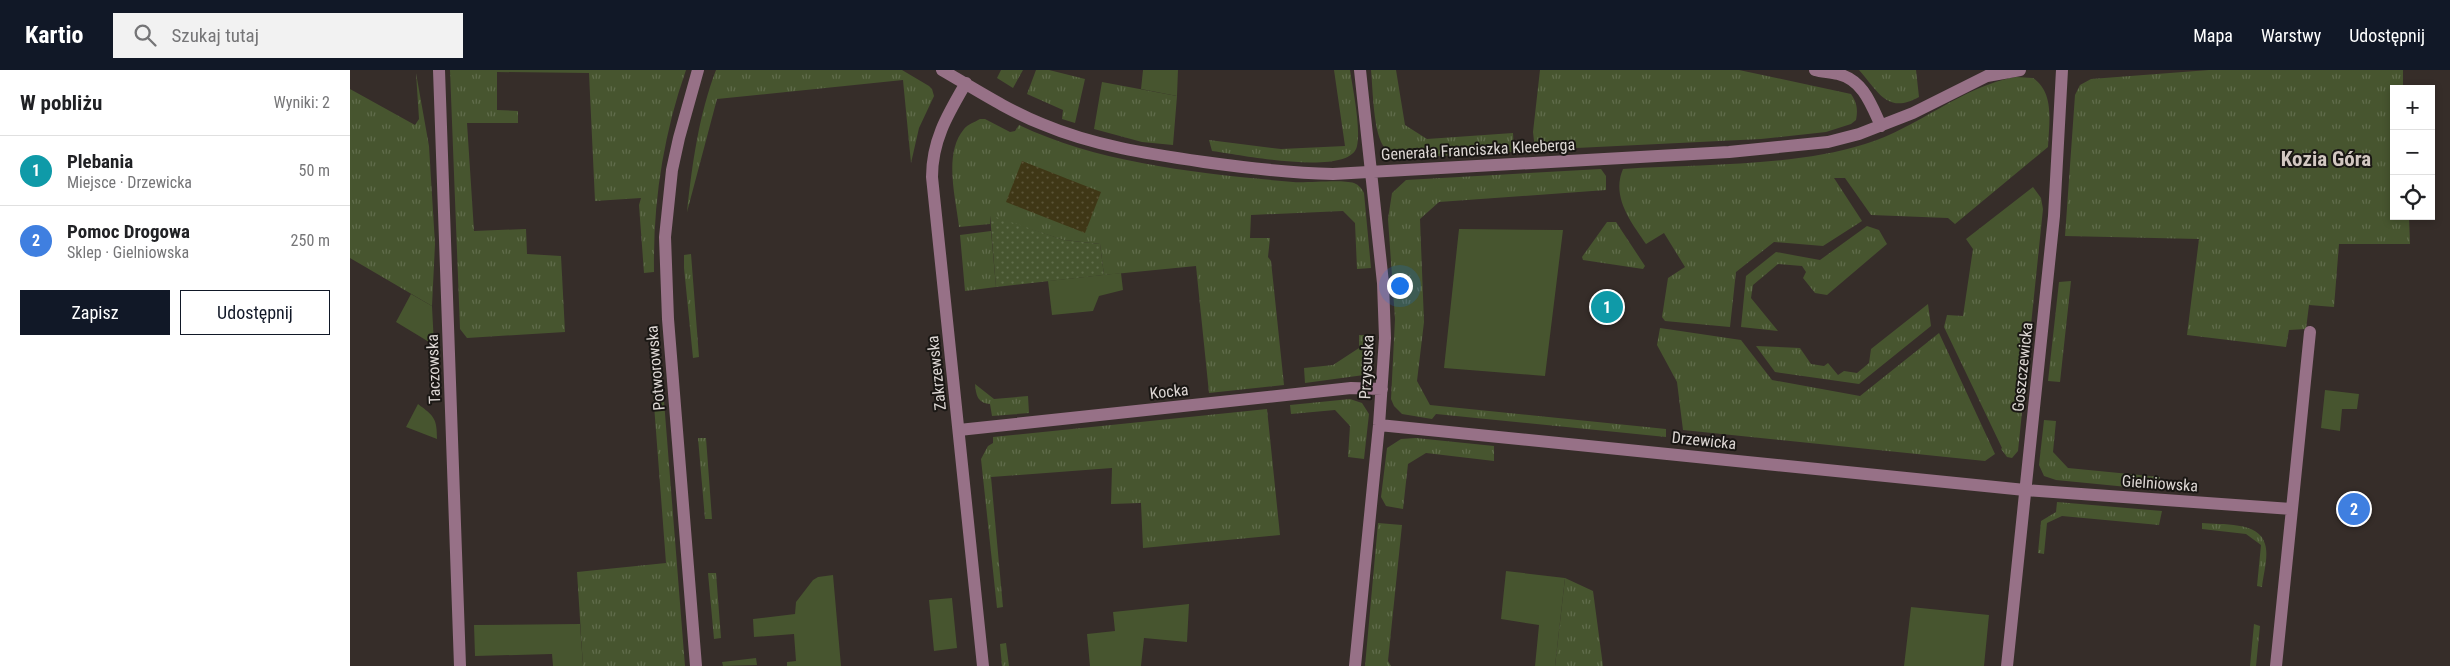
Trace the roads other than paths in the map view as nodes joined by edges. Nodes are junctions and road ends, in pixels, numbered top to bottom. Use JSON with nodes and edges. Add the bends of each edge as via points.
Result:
{"nodes":[{"id":1,"x":439,"y":70,"type":"edge"},
{"id":2,"x":698,"y":70,"type":"edge"},
{"id":3,"x":942,"y":70,"type":"edge"},
{"id":4,"x":1360,"y":70,"type":"edge"},
{"id":5,"x":1815,"y":70,"type":"edge"},
{"id":6,"x":2020,"y":70,"type":"edge"},
{"id":7,"x":2062,"y":70,"type":"edge"},
{"id":8,"x":966,"y":84,"type":"junction"},
{"id":9,"x":1881,"y":126,"type":"junction"},
{"id":10,"x":1372,"y":171,"type":"junction"},
{"id":11,"x":2310,"y":332,"type":"dead end"},
{"id":12,"x":1382,"y":389,"type":"junction"},
{"id":13,"x":1379,"y":425,"type":"junction"},
{"id":14,"x":959,"y":430,"type":"junction"},
{"id":15,"x":2025,"y":490,"type":"junction"},
{"id":16,"x":2292,"y":509,"type":"junction"},
{"id":17,"x":460,"y":666,"type":"edge"},
{"id":18,"x":696,"y":666,"type":"edge"},
{"id":19,"x":982,"y":666,"type":"edge"},
{"id":20,"x":1355,"y":666,"type":"edge"},
{"id":21,"x":2007,"y":666,"type":"edge"},
{"id":22,"x":2276,"y":666,"type":"edge"}],
"edges":[{"from":1,"to":17,"type":"street","name":"Taczowska"},
{"from":2,"to":18,"type":"street","name":"Potworowska","via":[[672,170],[665,237],[668,319]]},
{"from":3,"to":8,"type":"street","name":"Generała Franciszka Kleeberga"},
{"from":4,"to":10,"type":"street","name":"Przysuska"},
{"from":5,"to":9,"type":"street","via":[[1852,79],[1862,89]]},
{"from":6,"to":9,"type":"street","name":"Generała Franciszka Kleeberga","via":[[1986,76]]},
{"from":7,"to":15,"type":"street","name":"Goszczewicka","via":[[2054,216]]},
{"from":8,"to":10,"type":"street","name":"Generała Franciszka Kleeberga","via":[[1042,124],[1112,146],[1190,160],[1302,173]]},
{"from":8,"to":14,"type":"street","name":"Zakrzewska","via":[[942,125],[932,158]]},
{"from":9,"to":10,"type":"street","name":"Generała Franciszka Kleeberga","via":[[1828,142],[1738,152]]},
{"from":10,"to":12,"type":"street","name":"Przysuska","via":[[1384,283]]},
{"from":11,"to":16,"type":"street"},
{"from":12,"to":13,"type":"street","name":"Przysuska"},
{"from":12,"to":14,"type":"street","name":"Kocka","via":[[1351,388]]},
{"from":13,"to":15,"type":"street","name":"Drzewicka"},
{"from":13,"to":20,"type":"street","name":"Przysuska"},
{"from":14,"to":19,"type":"street","name":"Zakrzewska"},
{"from":15,"to":16,"type":"street","name":"Gielniowska"},
{"from":15,"to":21,"type":"street","name":"Goszczewicka"},
{"from":16,"to":22,"type":"street"}]}
